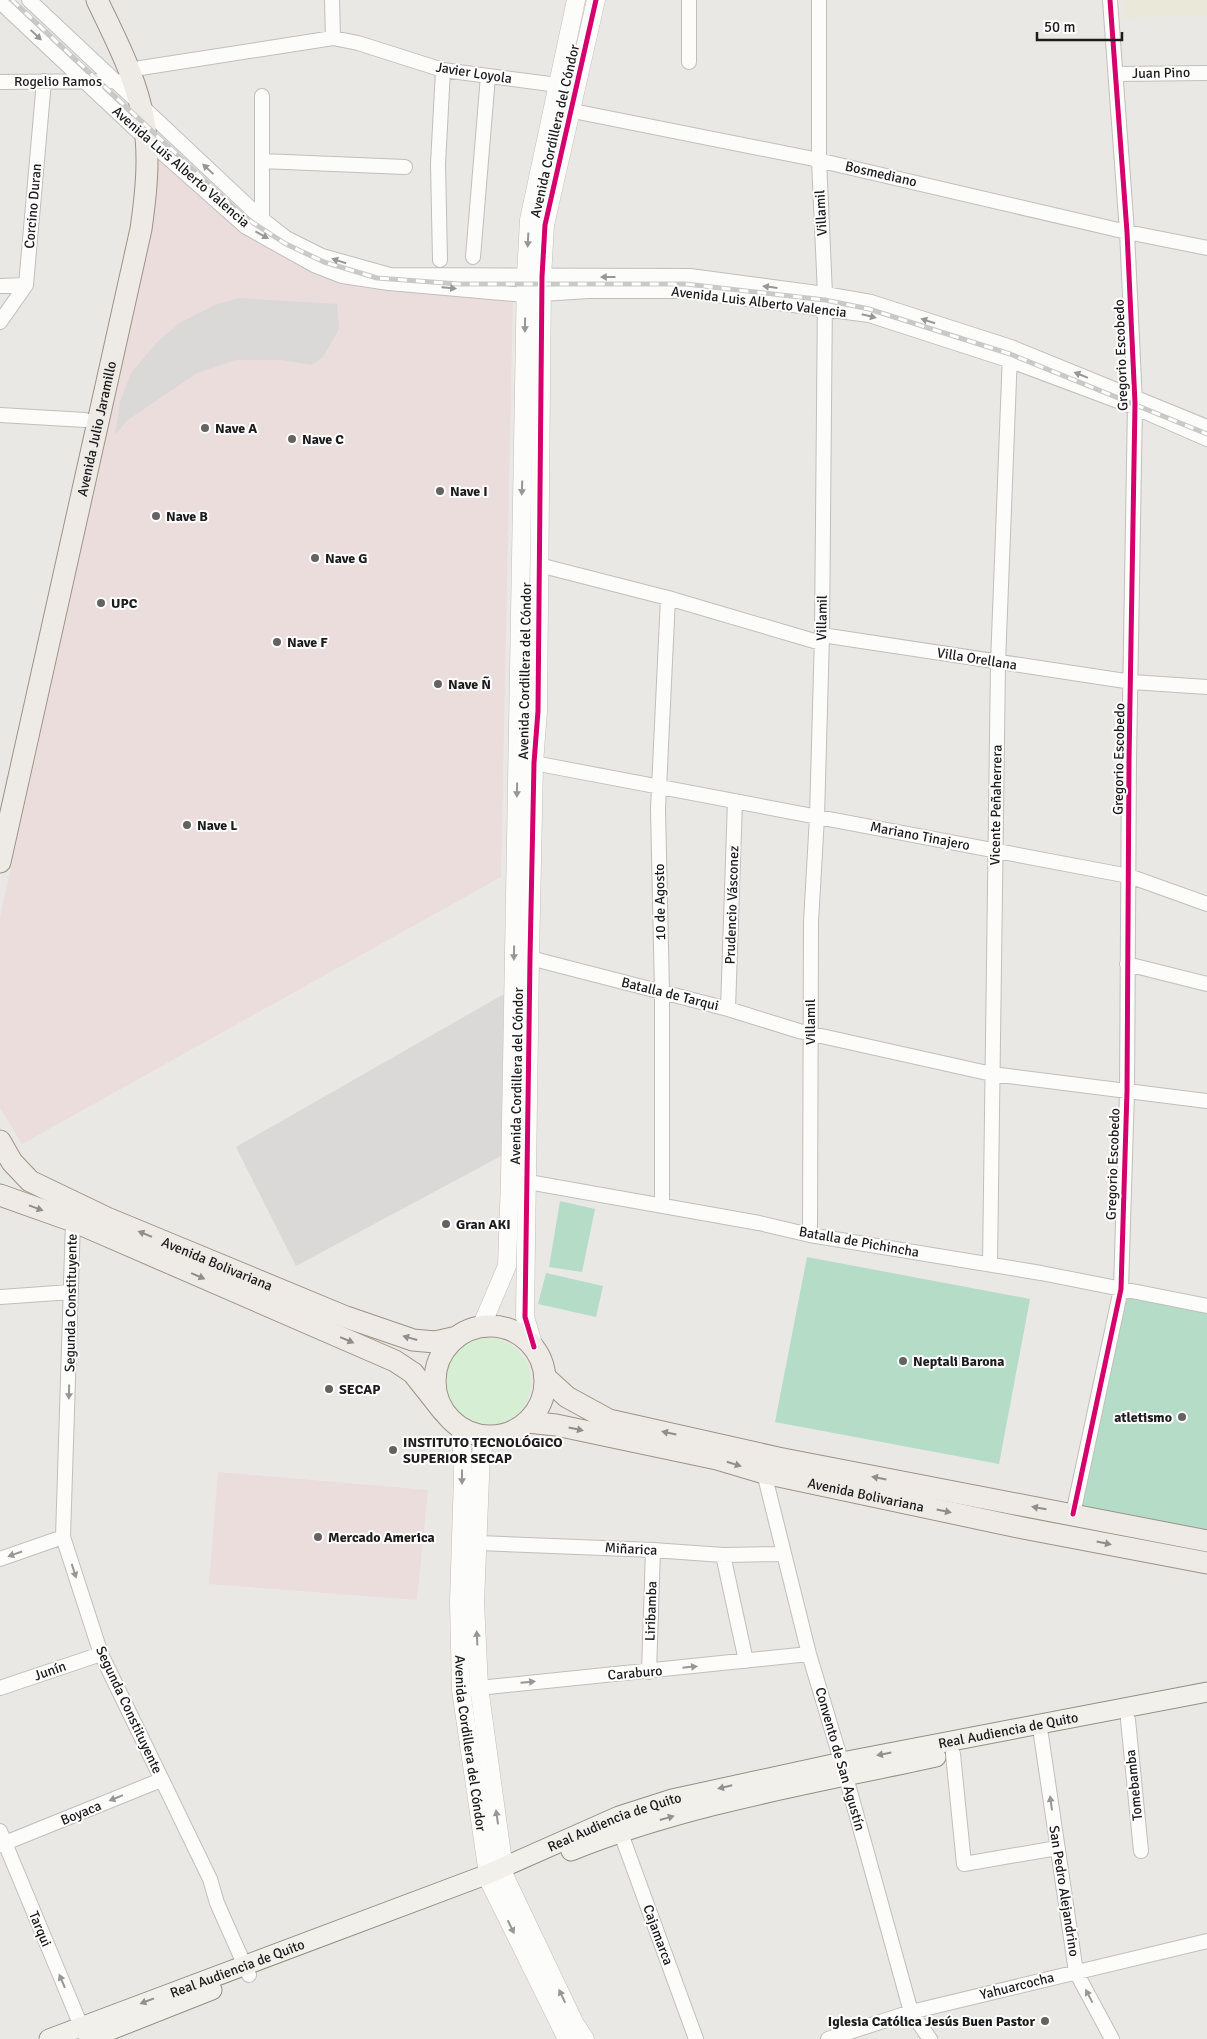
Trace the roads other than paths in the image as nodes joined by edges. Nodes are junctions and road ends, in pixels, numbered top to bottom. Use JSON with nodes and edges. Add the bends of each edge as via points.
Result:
{"nodes":[{"id":1,"x":29,"y":0,"type":"edge"},
{"id":2,"x":82,"y":0,"type":"edge"},
{"id":3,"x":97,"y":0,"type":"edge"},
{"id":4,"x":332,"y":0,"type":"edge"},
{"id":5,"x":576,"y":0,"type":"edge"},
{"id":6,"x":596,"y":0,"type":"edge"},
{"id":7,"x":689,"y":0,"type":"edge"},
{"id":8,"x":819,"y":0,"type":"edge"},
{"id":9,"x":1110,"y":0,"type":"edge"},
{"id":10,"x":0,"y":2,"type":"edge"},
{"id":11,"x":333,"y":38,"type":"junction"},
{"id":12,"x":689,"y":62,"type":"dead end"},
{"id":13,"x":443,"y":70,"type":"junction"},
{"id":14,"x":1207,"y":73,"type":"edge"},
{"id":15,"x":1116,"y":74,"type":"junction"},
{"id":16,"x":122,"y":75,"type":"junction"},
{"id":17,"x":488,"y":76,"type":"junction"},
{"id":18,"x":44,"y":81,"type":"junction"},
{"id":19,"x":86,"y":81,"type":"junction"},
{"id":20,"x":0,"y":82,"type":"edge"},
{"id":21,"x":558,"y":85,"type":"junction"},
{"id":22,"x":262,"y":96,"type":"dead end"},
{"id":23,"x":140,"y":106,"type":"junction"},
{"id":24,"x":553,"y":107,"type":"junction"},
{"id":25,"x":571,"y":111,"type":"junction"},
{"id":26,"x":139,"y":131,"type":"junction"},
{"id":27,"x":819,"y":160,"type":"junction"},
{"id":28,"x":262,"y":161,"type":"junction"},
{"id":29,"x":405,"y":166,"type":"dead end"},
{"id":30,"x":262,"y":219,"type":"junction"},
{"id":31,"x":1127,"y":232,"type":"junction"},
{"id":32,"x":1207,"y":248,"type":"edge"},
{"id":33,"x":473,"y":257,"type":"dead end"},
{"id":34,"x":440,"y":260,"type":"dead end"},
{"id":35,"x":534,"y":277,"type":"junction"},
{"id":36,"x":26,"y":285,"type":"junction"},
{"id":37,"x":0,"y":286,"type":"edge"},
{"id":38,"x":825,"y":294,"type":"junction"},
{"id":39,"x":534,"y":295,"type":"junction"},
{"id":40,"x":825,"y":308,"type":"junction"},
{"id":41,"x":0,"y":322,"type":"edge"},
{"id":42,"x":1011,"y":354,"type":"junction"},
{"id":43,"x":1134,"y":402,"type":"junction"},
{"id":44,"x":0,"y":415,"type":"edge"},
{"id":45,"x":85,"y":420,"type":"junction"},
{"id":46,"x":1207,"y":427,"type":"edge"},
{"id":47,"x":1207,"y":439,"type":"edge"},
{"id":48,"x":539,"y":565,"type":"junction"},
{"id":49,"x":668,"y":598,"type":"junction"},
{"id":50,"x":822,"y":639,"type":"junction"},
{"id":51,"x":998,"y":663,"type":"junction"},
{"id":52,"x":1132,"y":682,"type":"junction"},
{"id":53,"x":1207,"y":687,"type":"edge"},
{"id":54,"x":534,"y":763,"type":"junction"},
{"id":55,"x":659,"y":787,"type":"junction"},
{"id":56,"x":735,"y":801,"type":"junction"},
{"id":57,"x":0,"y":807,"type":"edge"},
{"id":58,"x":818,"y":817,"type":"junction"},
{"id":59,"x":995,"y":850,"type":"junction"},
{"id":60,"x":0,"y":862,"type":"edge"},
{"id":61,"x":1129,"y":876,"type":"junction"},
{"id":62,"x":1207,"y":904,"type":"edge"},
{"id":63,"x":530,"y":958,"type":"junction"},
{"id":64,"x":1127,"y":964,"type":"junction"},
{"id":65,"x":1207,"y":984,"type":"edge"},
{"id":66,"x":662,"y":992,"type":"junction"},
{"id":67,"x":728,"y":1009,"type":"junction"},
{"id":68,"x":810,"y":1033,"type":"junction"},
{"id":69,"x":992,"y":1074,"type":"junction"},
{"id":70,"x":1127,"y":1090,"type":"junction"},
{"id":71,"x":1207,"y":1101,"type":"edge"},
{"id":72,"x":0,"y":1141,"type":"edge"},
{"id":73,"x":519,"y":1180,"type":"junction"},
{"id":74,"x":0,"y":1195,"type":"edge"},
{"id":75,"x":662,"y":1206,"type":"junction"},
{"id":76,"x":73,"y":1221,"type":"junction"},
{"id":77,"x":810,"y":1235,"type":"junction"},
{"id":78,"x":990,"y":1264,"type":"junction"},
{"id":79,"x":1121,"y":1289,"type":"junction"},
{"id":80,"x":71,"y":1292,"type":"junction"},
{"id":81,"x":0,"y":1297,"type":"edge"},
{"id":82,"x":1207,"y":1306,"type":"edge"},
{"id":83,"x":481,"y":1327,"type":"junction"},
{"id":84,"x":457,"y":1337,"type":"junction"},
{"id":85,"x":534,"y":1347,"type":"junction"},
{"id":86,"x":545,"y":1377,"type":"junction"},
{"id":87,"x":443,"y":1411,"type":"junction"},
{"id":88,"x":528,"y":1422,"type":"junction"},
{"id":89,"x":461,"y":1429,"type":"junction"},
{"id":90,"x":487,"y":1437,"type":"junction"},
{"id":91,"x":764,"y":1473,"type":"junction"},
{"id":92,"x":1073,"y":1514,"type":"junction"},
{"id":93,"x":64,"y":1537,"type":"junction"},
{"id":94,"x":1207,"y":1541,"type":"edge"},
{"id":95,"x":479,"y":1543,"type":"junction"},
{"id":96,"x":654,"y":1550,"type":"junction"},
{"id":97,"x":784,"y":1554,"type":"junction"},
{"id":98,"x":723,"y":1555,"type":"junction"},
{"id":99,"x":0,"y":1559,"type":"edge"},
{"id":100,"x":1207,"y":1563,"type":"edge"},
{"id":101,"x":101,"y":1654,"type":"junction"},
{"id":102,"x":809,"y":1654,"type":"junction"},
{"id":103,"x":746,"y":1661,"type":"junction"},
{"id":104,"x":649,"y":1672,"type":"junction"},
{"id":105,"x":480,"y":1687,"type":"junction"},
{"id":106,"x":0,"y":1688,"type":"edge"},
{"id":107,"x":462,"y":1690,"type":"junction"},
{"id":108,"x":1207,"y":1692,"type":"edge"},
{"id":109,"x":1207,"y":1705,"type":"edge"},
{"id":110,"x":1128,"y":1720,"type":"junction"},
{"id":111,"x":1041,"y":1735,"type":"junction"},
{"id":112,"x":953,"y":1754,"type":"junction"},
{"id":113,"x":844,"y":1769,"type":"junction"},
{"id":114,"x":161,"y":1780,"type":"junction"},
{"id":115,"x":484,"y":1787,"type":"junction"},
{"id":116,"x":620,"y":1831,"type":"junction"},
{"id":117,"x":1,"y":1840,"type":"edge"},
{"id":118,"x":1057,"y":1848,"type":"junction"},
{"id":119,"x":1141,"y":1850,"type":"dead end"},
{"id":120,"x":497,"y":1875,"type":"junction"},
{"id":121,"x":1207,"y":1941,"type":"edge"},
{"id":122,"x":247,"y":1969,"type":"junction"},
{"id":123,"x":1076,"y":1972,"type":"junction"},
{"id":124,"x":912,"y":2012,"type":"junction"},
{"id":125,"x":85,"y":2032,"type":"edge"},
{"id":126,"x":55,"y":2036,"type":"edge"},
{"id":127,"x":567,"y":2039,"type":"edge"},
{"id":128,"x":585,"y":2039,"type":"edge"},
{"id":129,"x":696,"y":2039,"type":"edge"},
{"id":130,"x":828,"y":2039,"type":"edge"},
{"id":131,"x":930,"y":2039,"type":"edge"},
{"id":132,"x":1112,"y":2039,"type":"edge"}],
"edges":[{"from":1,"to":16,"type":"street"},
{"from":2,"to":16,"type":"main road","name":"Avenida Julio Jaramillo"},
{"from":3,"to":16,"type":"main road","name":"Avenida Julio Jaramillo"},
{"from":4,"to":11,"type":"street"},
{"from":5,"to":21,"type":"street","name":"Avenida Cordillera del Cóndor"},
{"from":6,"to":25,"type":"street","name":"Avenida Cordillera del Cóndor"},
{"from":7,"to":12,"type":"street"},
{"from":8,"to":27,"type":"street","name":"Villamil"},
{"from":9,"to":15,"type":"street","name":"Gregorio Escobedo"},
{"from":10,"to":19,"type":"street","name":"Avenida Luis Alberto Valencia","one_way":true},
{"from":11,"to":13,"type":"street","name":"Javier Loyola"},
{"from":11,"to":16,"type":"street","name":"Rogelio Ramos"},
{"from":13,"to":17,"type":"street","name":"Javier Loyola"},
{"from":13,"to":34,"type":"street","via":[[438,164]]},
{"from":14,"to":15,"type":"street","name":"Juan Pino"},
{"from":15,"to":31,"type":"street","name":"Gregorio Escobedo"},
{"from":16,"to":19,"type":"street","name":"Rogelio Ramos"},
{"from":16,"to":23,"type":"main road","name":"Avenida Julio Jaramillo"},
{"from":16,"to":26,"type":"main road","name":"Avenida Julio Jaramillo","via":[[127,106]]},
{"from":17,"to":21,"type":"street","name":"Javier Loyola"},
{"from":17,"to":33,"type":"street"},
{"from":18,"to":19,"type":"street","name":"Rogelio Ramos"},
{"from":18,"to":20,"type":"street","name":"Rogelio Ramos"},
{"from":18,"to":36,"type":"street","name":"Corcino Duran"},
{"from":19,"to":26,"type":"street","name":"Avenida Luis Alberto Valencia"},
{"from":21,"to":24,"type":"street","name":"Avenida Cordillera del Cóndor"},
{"from":22,"to":28,"type":"street"},
{"from":23,"to":26,"type":"main road","name":"Avenida Julio Jaramillo"},
{"from":30,"to":23,"type":"street","name":"Avenida Luis Alberto Valencia","one_way":true},
{"from":24,"to":25,"type":"street","name":"Bosmediano"},
{"from":24,"to":35,"type":"street","name":"Avenida Cordillera del Cóndor","one_way":true,"via":[[529,220]]},
{"from":25,"to":27,"type":"street","name":"Bosmediano"},
{"from":25,"to":35,"type":"street","name":"Avenida Cordillera del Cóndor"},
{"from":26,"to":39,"type":"street","name":"Avenida Luis Alberto Valencia","one_way":true,"via":[[246,226],[314,265],[342,276],[389,283]]},
{"from":26,"to":45,"type":"main road","name":"Avenida Julio Jaramillo","via":[[131,212]]},
{"from":26,"to":60,"type":"main road","name":"Avenida Julio Jaramillo","via":[[146,194],[141,229]]},
{"from":27,"to":31,"type":"street","name":"Bosmediano"},
{"from":27,"to":38,"type":"street","name":"Villamil"},
{"from":28,"to":29,"type":"street"},
{"from":28,"to":30,"type":"street"},
{"from":35,"to":30,"type":"street","name":"Avenida Luis Alberto Valencia","one_way":true,"via":[[390,275],[322,256],[286,238]]},
{"from":31,"to":32,"type":"street","name":"Bosmediano"},
{"from":31,"to":43,"type":"street","name":"Gregorio Escobedo"},
{"from":38,"to":35,"type":"street","name":"Avenida Luis Alberto Valencia","one_way":true,"via":[[690,276]]},
{"from":35,"to":39,"type":"street","name":"Avenida Cordillera del Cóndor"},
{"from":36,"to":37,"type":"street"},
{"from":36,"to":41,"type":"street"},
{"from":38,"to":40,"type":"street","name":"Villamil"},
{"from":42,"to":38,"type":"street","name":"Avenida Luis Alberto Valencia","one_way":true,"via":[[871,302]]},
{"from":39,"to":40,"type":"street","name":"Avenida Luis Alberto Valencia","via":[[589,291],[686,291]]},
{"from":39,"to":48,"type":"street","name":"Avenida Cordillera del Cóndor"},
{"from":39,"to":73,"type":"street","name":"Avenida Cordillera del Cóndor","one_way":true},
{"from":40,"to":42,"type":"street","name":"Avenida Luis Alberto Valencia","one_way":true,"via":[[869,315]]},
{"from":40,"to":50,"type":"street","name":"Villamil"},
{"from":42,"to":43,"type":"street","name":"Avenida Luis Alberto Valencia"},
{"from":42,"to":51,"type":"street","name":"Vicente Peñaherrera"},
{"from":43,"to":46,"type":"street","name":"Avenida Luis Alberto Valencia"},
{"from":43,"to":47,"type":"street","name":"Avenida Luis Alberto Valencia"},
{"from":43,"to":52,"type":"street","name":"Gregorio Escobedo"},
{"from":44,"to":45,"type":"street"},
{"from":45,"to":57,"type":"main road","name":"Avenida Julio Jaramillo"},
{"from":48,"to":49,"type":"street","name":"Villa Orellana"},
{"from":48,"to":54,"type":"street","name":"Avenida Cordillera del Cóndor","via":[[538,711]]},
{"from":49,"to":50,"type":"street","name":"Villa Orellana"},
{"from":49,"to":55,"type":"street","name":"10 de Agosto"},
{"from":50,"to":51,"type":"street","name":"Villa Orellana"},
{"from":50,"to":58,"type":"street","name":"Villamil"},
{"from":51,"to":52,"type":"street","name":"Villa Orellana"},
{"from":51,"to":59,"type":"street","name":"Vicente Peñaherrera"},
{"from":52,"to":53,"type":"street","name":"Villa Orellana"},
{"from":52,"to":61,"type":"street","name":"Gregorio Escobedo"},
{"from":54,"to":55,"type":"street","name":"Mariano Tinajero"},
{"from":54,"to":63,"type":"street","name":"Avenida Cordillera del Cóndor"},
{"from":55,"to":56,"type":"street","name":"Mariano Tinajero"},
{"from":55,"to":66,"type":"street","name":"10 de Agosto"},
{"from":56,"to":58,"type":"street","name":"Mariano Tinajero"},
{"from":56,"to":67,"type":"street","name":"Prudencio Vásconez"},
{"from":58,"to":59,"type":"street","name":"Mariano Tinajero"},
{"from":58,"to":68,"type":"street","name":"Villamil","via":[[811,922]]},
{"from":59,"to":61,"type":"street","name":"Mariano Tinajero"},
{"from":59,"to":69,"type":"street","name":"Vicente Peñaherrera"},
{"from":61,"to":62,"type":"street","name":"Mariano Tinajero"},
{"from":61,"to":64,"type":"street","name":"Gregorio Escobedo"},
{"from":63,"to":66,"type":"street","name":"Batalla de Tarqui"},
{"from":63,"to":73,"type":"street","name":"Avenida Cordillera del Cóndor"},
{"from":64,"to":65,"type":"street"},
{"from":64,"to":70,"type":"street","name":"Gregorio Escobedo"},
{"from":66,"to":67,"type":"street","name":"Batalla de Tarqui"},
{"from":66,"to":75,"type":"street","name":"10 de Agosto"},
{"from":67,"to":68,"type":"street","name":"Batalla de Tarqui"},
{"from":68,"to":69,"type":"street","name":"Batalla de Tarqui"},
{"from":68,"to":77,"type":"street","name":"Villamil"},
{"from":69,"to":70,"type":"street"},
{"from":69,"to":78,"type":"street","name":"Vicente Peñaherrera"},
{"from":70,"to":71,"type":"street"},
{"from":70,"to":79,"type":"street","name":"Gregorio Escobedo"},
{"from":84,"to":72,"type":"main road","name":"Avenida Bolivariana","one_way":true,"via":[[435,1342],[413,1340],[346,1317],[107,1218],[30,1181],[12,1162]]},
{"from":73,"to":75,"type":"street","name":"Batalla de Pichincha"},
{"from":73,"to":83,"type":"street","name":"Avenida Cordillera del Cóndor","via":[[507,1266]]},
{"from":73,"to":85,"type":"street","name":"Avenida Cordillera del Cóndor","via":[[525,1317]]},
{"from":74,"to":76,"type":"main road","name":"Avenida Bolivariana","one_way":true},
{"from":75,"to":77,"type":"street","name":"Batalla de Pichincha"},
{"from":76,"to":80,"type":"street","name":"Segunda Constituyente"},
{"from":76,"to":87,"type":"main road","name":"Avenida Bolivariana","one_way":true,"via":[[395,1361],[413,1373]]},
{"from":77,"to":78,"type":"street","name":"Batalla de Pichincha"},
{"from":78,"to":79,"type":"street","name":"Batalla de Pichincha"},
{"from":79,"to":82,"type":"street","name":"Batalla de Pichincha"},
{"from":79,"to":92,"type":"street","name":"Gregorio Escobedo"},
{"from":80,"to":81,"type":"street"},
{"from":80,"to":93,"type":"street","name":"Segunda Constituyente","one_way":true},
{"from":83,"to":84,"type":"main road","name":"Avenida Bolivariana"},
{"from":83,"to":85,"type":"main road","name":"Avenida Bolivariana","via":[[496,1326],[510,1330]]},
{"from":84,"to":87,"type":"main road","name":"Avenida Bolivariana","via":[[440,1358],[436,1371],[436,1392]]},
{"from":85,"to":86,"type":"main road","name":"Avenida Bolivariana","via":[[542,1361]]},
{"from":86,"to":88,"type":"main road","name":"Avenida Bolivariana","via":[[538,1409]]},
{"from":92,"to":86,"type":"main road","name":"Avenida Bolivariana","one_way":true,"via":[[778,1458],[609,1420],[567,1397]]},
{"from":87,"to":89,"type":"main road","name":"Avenida Bolivariana"},
{"from":88,"to":90,"type":"main road","name":"Avenida Bolivariana","via":[[509,1434]]},
{"from":88,"to":91,"type":"main road","name":"Avenida Bolivariana","one_way":true,"via":[[717,1459]]},
{"from":89,"to":90,"type":"main road","name":"Avenida Bolivariana"},
{"from":89,"to":107,"type":"street","name":"Avenida Cordillera del Cóndor","one_way":true,"via":[[463,1476],[458,1602]]},
{"from":90,"to":95,"type":"street","name":"Avenida Cordillera del Cóndor","via":[[481,1453]]},
{"from":91,"to":97,"type":"street","name":"Convento de San Agustín"},
{"from":91,"to":100,"type":"main road","name":"Avenida Bolivariana","one_way":true,"via":[[1022,1528]]},
{"from":92,"to":94,"type":"main road","name":"Avenida Bolivariana"},
{"from":93,"to":99,"type":"street","one_way":true},
{"from":93,"to":101,"type":"street","name":"Segunda Constituyente","one_way":true},
{"from":95,"to":96,"type":"street","name":"Miñarica"},
{"from":105,"to":95,"type":"street","name":"Avenida Cordillera del Cóndor","one_way":true,"via":[[475,1602]]},
{"from":96,"to":98,"type":"street","name":"Miñarica"},
{"from":96,"to":104,"type":"street","name":"Liribamba"},
{"from":97,"to":98,"type":"street","name":"Miñarica"},
{"from":97,"to":102,"type":"street","name":"Convento de San Agustín"},
{"from":98,"to":103,"type":"street"},
{"from":101,"to":106,"type":"street","name":"Junín"},
{"from":101,"to":114,"type":"street","name":"Segunda Constituyente"},
{"from":102,"to":103,"type":"street","name":"Caraburo"},
{"from":102,"to":113,"type":"street","name":"Convento de San Agustín"},
{"from":104,"to":103,"type":"street","name":"Caraburo","one_way":true},
{"from":105,"to":104,"type":"street","name":"Caraburo","one_way":true},
{"from":105,"to":107,"type":"street","name":"Caraburo"},
{"from":105,"to":115,"type":"street","name":"Avenida Cordillera del Cóndor"},
{"from":107,"to":115,"type":"street","name":"Avenida Cordillera del Cóndor"},
{"from":108,"to":113,"type":"main road","name":"Real Audiencia de Quito","one_way":true},
{"from":109,"to":110,"type":"main road","name":"Real Audiencia de Quito"},
{"from":110,"to":111,"type":"main road","name":"Real Audiencia de Quito"},
{"from":110,"to":119,"type":"street","name":"Tomebamba"},
{"from":111,"to":112,"type":"main road","name":"Real Audiencia de Quito"},
{"from":118,"to":111,"type":"street","name":"San Pedro Alejandrino","one_way":true},
{"from":112,"to":113,"type":"main road","name":"Real Audiencia de Quito"},
{"from":112,"to":118,"type":"street","via":[[964,1864]]},
{"from":116,"to":113,"type":"main road","name":"Real Audiencia de Quito","one_way":true},
{"from":113,"to":120,"type":"main road","name":"Real Audiencia de Quito","one_way":true,"via":[[664,1802],[619,1816]]},
{"from":113,"to":124,"type":"street","name":"Convento de San Agustín"},
{"from":114,"to":117,"type":"street","name":"Boyaca","one_way":true},
{"from":114,"to":122,"type":"street","name":"Segunda Constituyente","via":[[210,1878],[217,1903]]},
{"from":115,"to":120,"type":"street","name":"Avenida Cordillera del Cóndor"},
{"from":116,"to":120,"type":"main road","name":"Real Audiencia de Quito"},
{"from":116,"to":129,"type":"street","name":"Cajamarca"},
{"from":125,"to":117,"type":"street","name":"Tarqui","one_way":true},
{"from":118,"to":123,"type":"street","name":"San Pedro Alejandrino"},
{"from":120,"to":122,"type":"main road","name":"Real Audiencia de Quito"},
{"from":120,"to":127,"type":"street","name":"Avenida Cordillera del Cóndor","one_way":true},
{"from":128,"to":120,"type":"street","name":"Avenida Cordillera del Cóndor","one_way":true},
{"from":121,"to":123,"type":"street","name":"Yahuarcocha"},
{"from":122,"to":125,"type":"main road","name":"Real Audiencia de Quito"},
{"from":123,"to":124,"type":"street","name":"Yahuarcocha"},
{"from":132,"to":123,"type":"street","name":"San Pedro Alejandrino","one_way":true},
{"from":124,"to":130,"type":"street","name":"Yahuarcocha"},
{"from":124,"to":131,"type":"street","name":"Convento de San Agustín"},
{"from":125,"to":126,"type":"main road","name":"Real Audiencia de Quito"}]}
